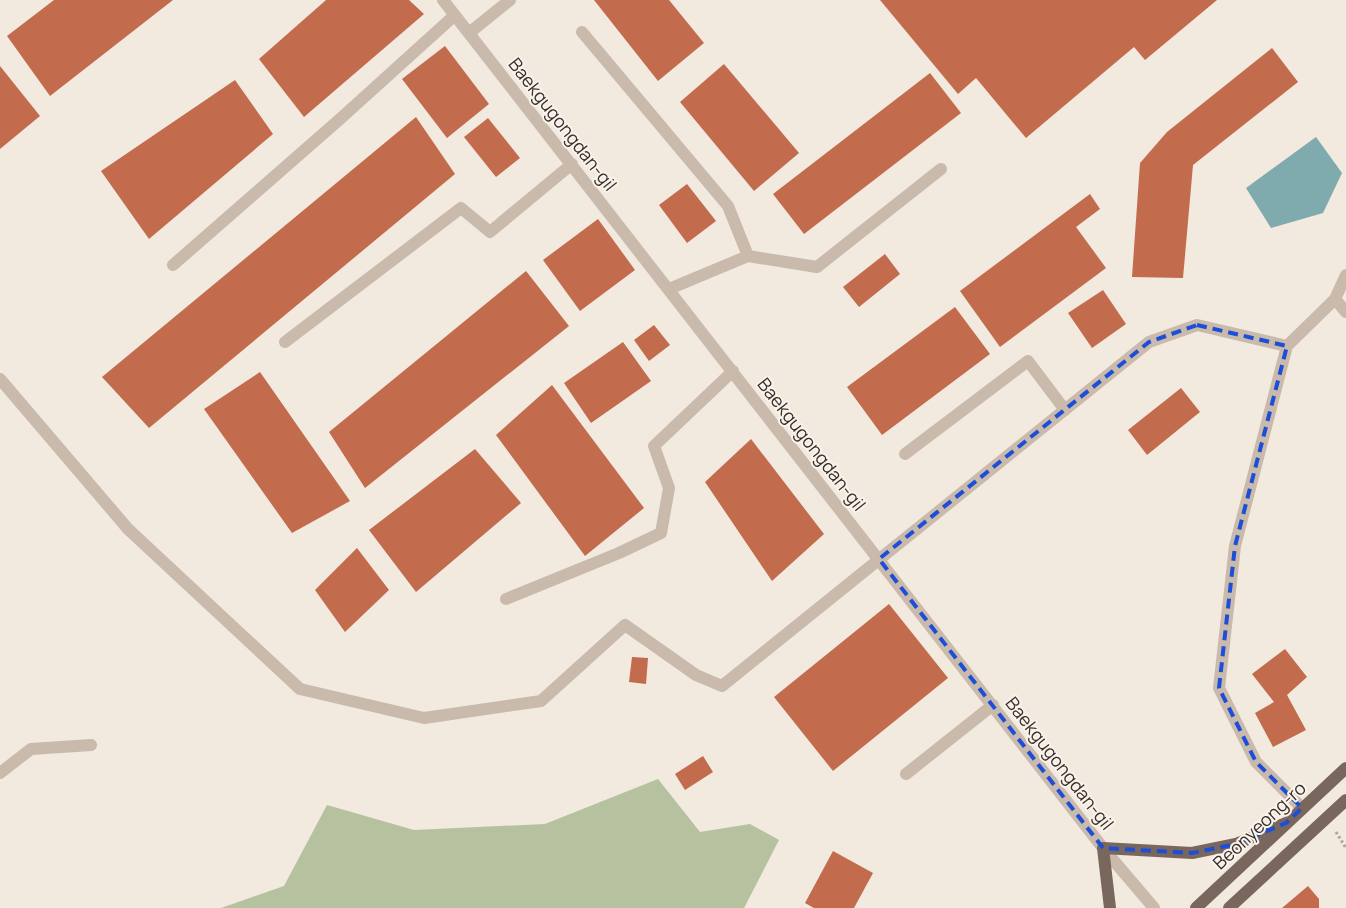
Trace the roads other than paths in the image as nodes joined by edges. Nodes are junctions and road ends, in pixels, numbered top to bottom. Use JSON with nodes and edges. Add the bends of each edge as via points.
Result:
{"nodes":[{"id":1,"x":443,"y":0,"type":"edge"},
{"id":2,"x":510,"y":0,"type":"edge"},
{"id":3,"x":455,"y":15,"type":"junction"},
{"id":4,"x":582,"y":32,"type":"dead end"},
{"id":5,"x":470,"y":33,"type":"junction"},
{"id":6,"x":572,"y":164,"type":"junction"},
{"id":7,"x":941,"y":168,"type":"dead end"},
{"id":8,"x":748,"y":256,"type":"junction"},
{"id":9,"x":173,"y":265,"type":"dead end"},
{"id":10,"x":1346,"y":275,"type":"edge"},
{"id":11,"x":669,"y":289,"type":"junction"},
{"id":12,"x":1335,"y":299,"type":"junction"},
{"id":13,"x":1346,"y":312,"type":"edge"},
{"id":14,"x":285,"y":342,"type":"dead end"},
{"id":15,"x":1287,"y":346,"type":"junction"},
{"id":16,"x":733,"y":371,"type":"junction"},
{"id":17,"x":0,"y":379,"type":"edge"},
{"id":18,"x":1064,"y":410,"type":"junction"},
{"id":19,"x":905,"y":454,"type":"dead end"},
{"id":20,"x":879,"y":559,"type":"junction"},
{"id":21,"x":506,"y":599,"type":"dead end"},
{"id":22,"x":993,"y":705,"type":"junction"},
{"id":23,"x":91,"y":745,"type":"dead end"},
{"id":24,"x":1346,"y":768,"type":"edge"},
{"id":25,"x":0,"y":773,"type":"edge"},
{"id":26,"x":906,"y":774,"type":"dead end"},
{"id":27,"x":1346,"y":800,"type":"edge"},
{"id":28,"x":1302,"y":808,"type":"junction"},
{"id":29,"x":1286,"y":823,"type":"junction"},
{"id":30,"x":1104,"y":848,"type":"junction"},
{"id":31,"x":1110,"y":908,"type":"edge"},
{"id":32,"x":1154,"y":908,"type":"edge"},
{"id":33,"x":1196,"y":908,"type":"edge"},
{"id":34,"x":1229,"y":908,"type":"edge"}],
"edges":[{"from":1,"to":3,"type":"street","name":"Baekgugongdan-gil"},
{"from":2,"to":5,"type":"street"},
{"from":3,"to":5,"type":"street","name":"Baekgugongdan-gil"},
{"from":3,"to":9,"type":"street"},
{"from":4,"to":8,"type":"street","via":[[728,206]]},
{"from":5,"to":6,"type":"street","name":"Baekgugongdan-gil"},
{"from":6,"to":11,"type":"street","name":"Baekgugongdan-gil"},
{"from":6,"to":14,"type":"street","via":[[490,232],[461,208]]},
{"from":7,"to":8,"type":"street","via":[[817,267]]},
{"from":8,"to":11,"type":"street"},
{"from":10,"to":12,"type":"street"},
{"from":11,"to":16,"type":"street","name":"Baekgugongdan-gil"},
{"from":12,"to":13,"type":"street"},
{"from":12,"to":15,"type":"street"},
{"from":15,"to":18,"type":"street","via":[[1197,325],[1150,342]]},
{"from":15,"to":28,"type":"street","via":[[1235,546],[1219,688],[1256,762]]},
{"from":16,"to":20,"type":"street","name":"Baekgugongdan-gil"},
{"from":16,"to":21,"type":"street","via":[[654,446],[669,488],[661,533]]},
{"from":17,"to":20,"type":"street","via":[[128,529],[300,689],[424,718],[541,701],[625,625],[696,675],[722,686]]},
{"from":18,"to":19,"type":"street","via":[[1028,361]]},
{"from":18,"to":20,"type":"street"},
{"from":20,"to":22,"type":"street","name":"Baekgugongdan-gil"},
{"from":22,"to":26,"type":"street"},
{"from":22,"to":30,"type":"street","name":"Baekgugongdan-gil"},
{"from":23,"to":25,"type":"street","via":[[31,749]]},
{"from":24,"to":28,"type":"main road","name":"Beonyeong-ro"},
{"from":27,"to":34,"type":"main road"},
{"from":28,"to":29,"type":"main road","name":"Beonyeong-ro"},
{"from":29,"to":30,"type":"main road","via":[[1236,844],[1192,853]]},
{"from":29,"to":33,"type":"main road","name":"Beonyeong-ro"},
{"from":30,"to":31,"type":"main road"},
{"from":30,"to":32,"type":"street","name":"Baekgugongdan-gil"}]}
